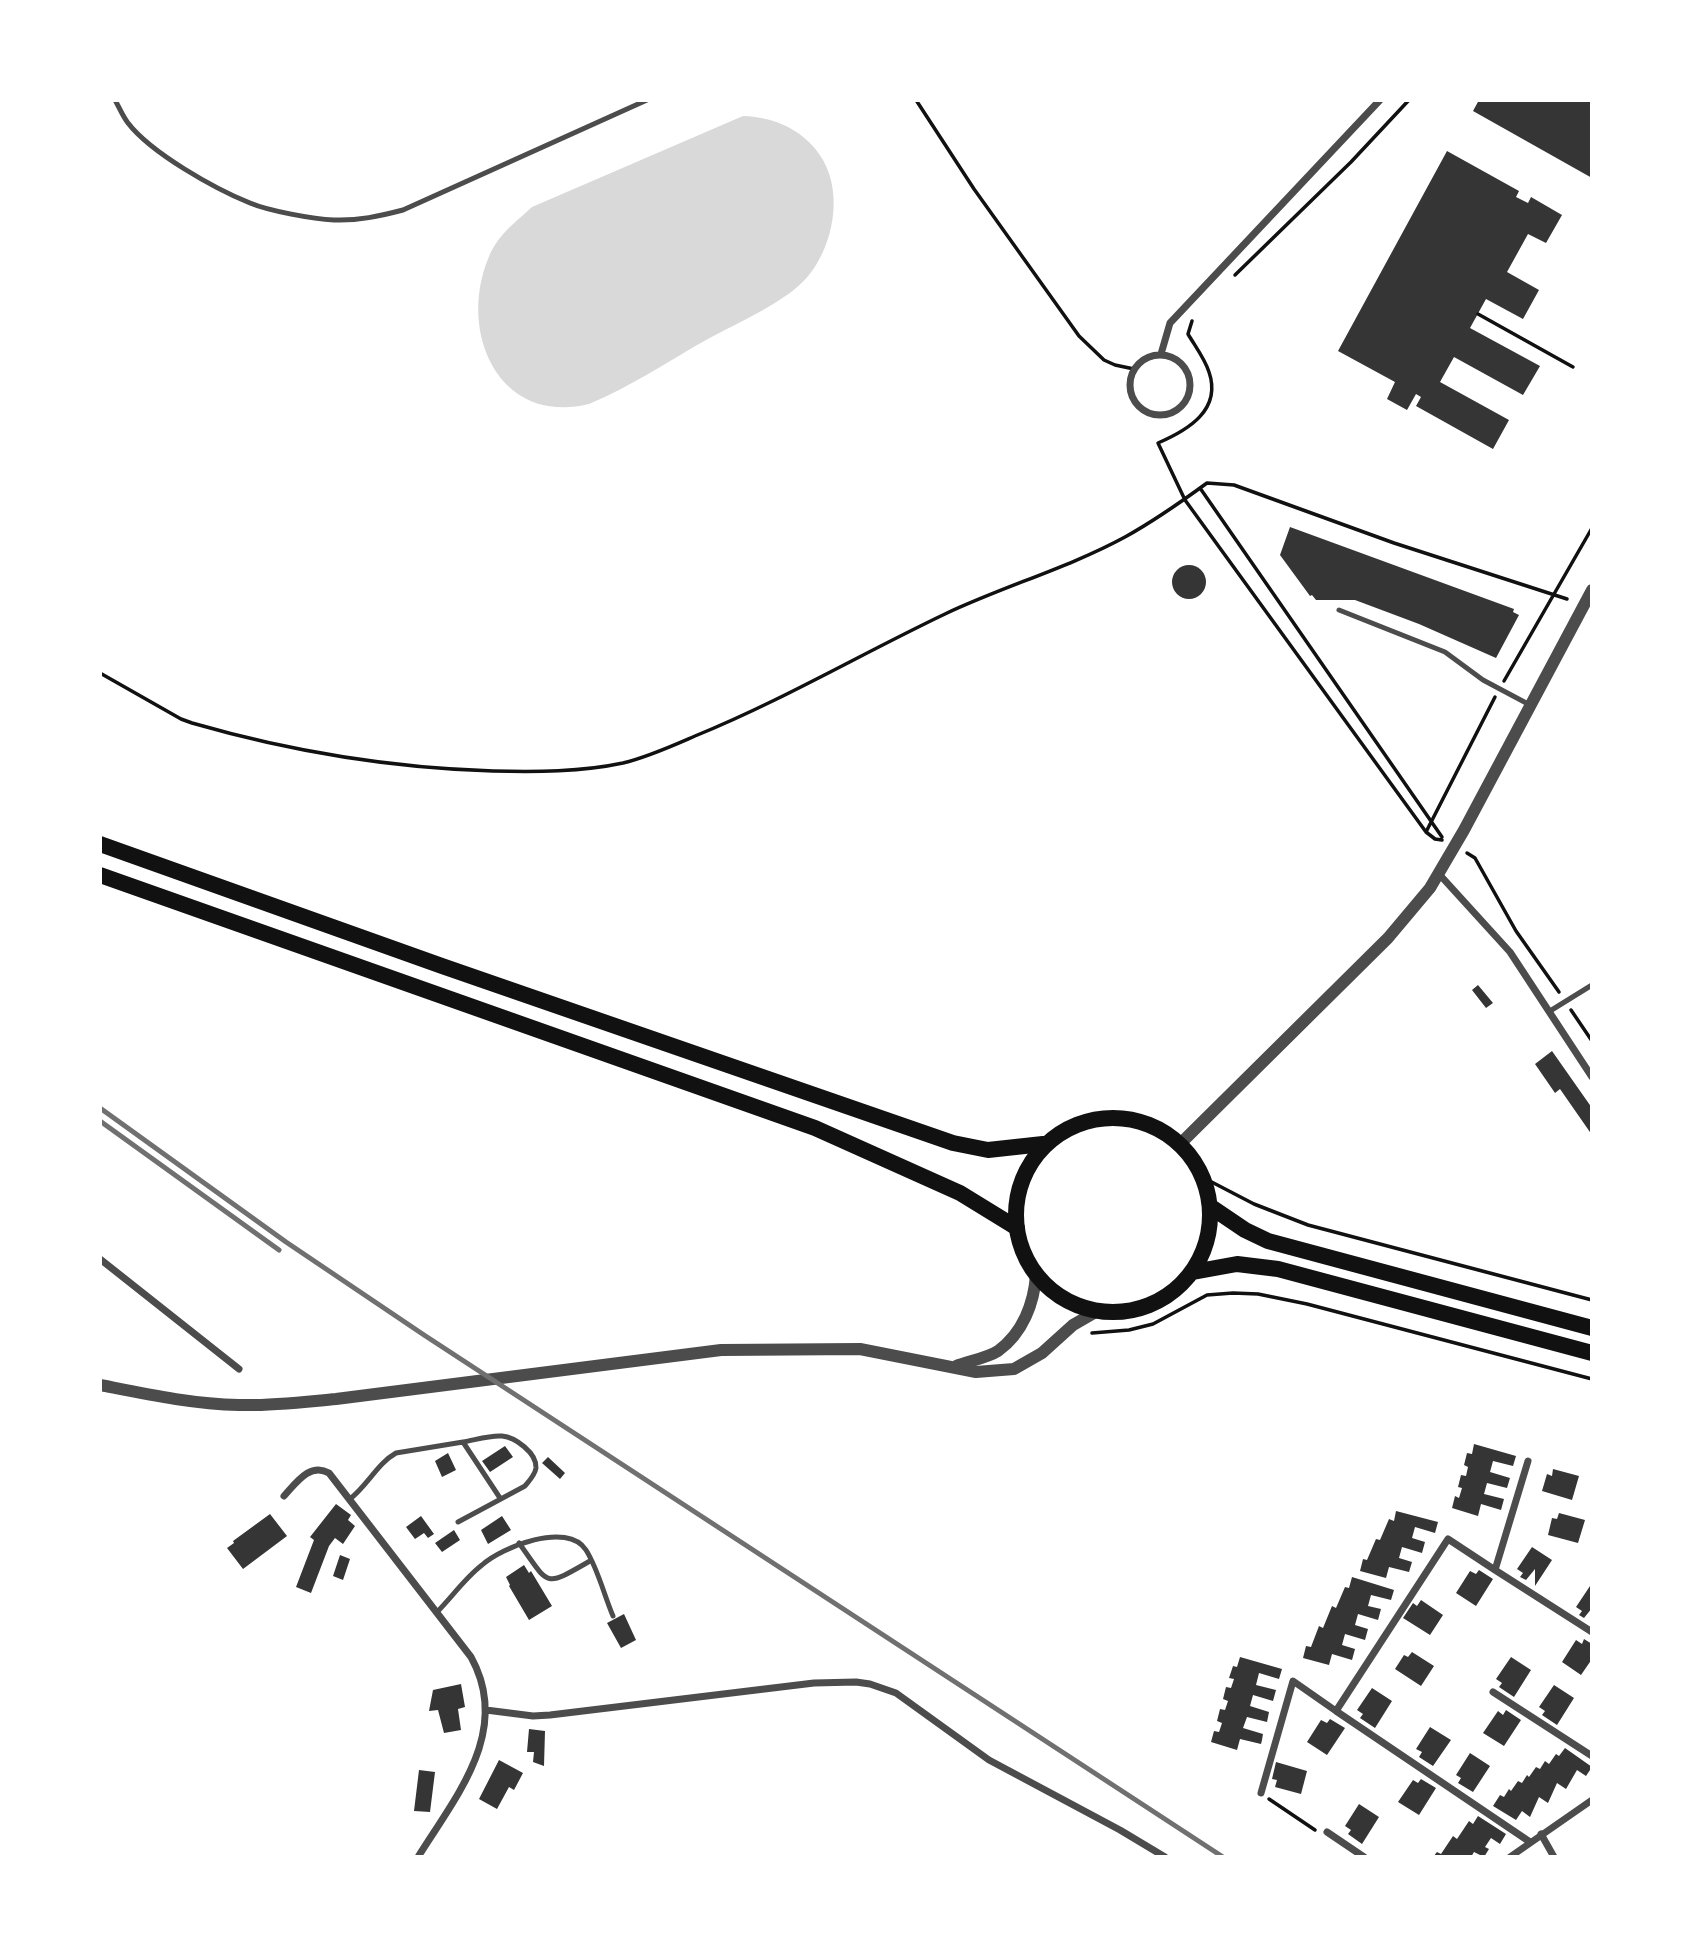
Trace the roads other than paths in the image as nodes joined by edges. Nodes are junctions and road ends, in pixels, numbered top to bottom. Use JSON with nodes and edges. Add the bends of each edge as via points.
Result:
{"nodes":[{"id":1,"x":115,"y":100,"type":"edge"},
{"id":2,"x":647,"y":100,"type":"edge"},
{"id":3,"x":1380,"y":100,"type":"edge"},
{"id":4,"x":1161,"y":354,"type":"junction"},
{"id":5,"x":1592,"y":590,"type":"edge"},
{"id":6,"x":1339,"y":610,"type":"dead end"},
{"id":7,"x":1530,"y":705,"type":"junction"},
{"id":8,"x":100,"y":844,"type":"edge"},
{"id":9,"x":1439,"y":873,"type":"junction"},
{"id":10,"x":100,"y":874,"type":"edge"},
{"id":11,"x":1592,"y":985,"type":"edge"},
{"id":12,"x":1550,"y":1011,"type":"junction"},
{"id":13,"x":1592,"y":1077,"type":"edge"},
{"id":14,"x":1043,"y":1144,"type":"junction"},
{"id":15,"x":1179,"y":1145,"type":"junction"},
{"id":16,"x":1211,"y":1207,"type":"junction"},
{"id":17,"x":1017,"y":1228,"type":"junction"},
{"id":18,"x":100,"y":1259,"type":"edge"},
{"id":19,"x":1193,"y":1272,"type":"junction"},
{"id":20,"x":1036,"y":1275,"type":"junction"},
{"id":21,"x":1099,"y":1310,"type":"junction"},
{"id":22,"x":1592,"y":1328,"type":"edge"},
{"id":23,"x":1592,"y":1353,"type":"edge"},
{"id":24,"x":955,"y":1366,"type":"junction"},
{"id":25,"x":239,"y":1369,"type":"dead end"},
{"id":26,"x":100,"y":1385,"type":"edge"},
{"id":27,"x":463,"y":1442,"type":"junction"},
{"id":28,"x":1528,"y":1461,"type":"dead end"},
{"id":29,"x":284,"y":1496,"type":"dead end"},
{"id":30,"x":500,"y":1498,"type":"junction"},
{"id":31,"x":350,"y":1499,"type":"junction"},
{"id":32,"x":458,"y":1522,"type":"dead end"},
{"id":33,"x":519,"y":1544,"type":"junction"},
{"id":34,"x":590,"y":1561,"type":"junction"},
{"id":35,"x":1495,"y":1570,"type":"junction"},
{"id":36,"x":437,"y":1612,"type":"junction"},
{"id":37,"x":613,"y":1616,"type":"dead end"},
{"id":38,"x":1592,"y":1632,"type":"edge"},
{"id":39,"x":1493,"y":1692,"type":"dead end"},
{"id":40,"x":486,"y":1710,"type":"junction"},
{"id":41,"x":1336,"y":1711,"type":"junction"},
{"id":42,"x":1592,"y":1756,"type":"edge"},
{"id":43,"x":1261,"y":1793,"type":"road end"},
{"id":44,"x":1592,"y":1800,"type":"edge"},
{"id":45,"x":1327,"y":1832,"type":"road end"},
{"id":46,"x":1541,"y":1834,"type":"junction"},
{"id":47,"x":1530,"y":1842,"type":"junction"},
{"id":48,"x":418,"y":1857,"type":"edge"},
{"id":49,"x":1165,"y":1857,"type":"edge"},
{"id":50,"x":1364,"y":1857,"type":"edge"},
{"id":51,"x":1510,"y":1857,"type":"edge"},
{"id":52,"x":1554,"y":1857,"type":"edge"}],
"edges":[{"from":1,"to":2,"type":"lane","via":[[128,123],[149,143],[204,179],[251,203],[332,220],[403,211]]},
{"from":3,"to":4,"type":"street","via":[[1170,323]]},
{"from":4,"to":4,"type":"street","via":[[1175,358],[1188,374],[1189,394],[1174,412],[1157,415],[1138,407],[1129,384],[1141,361]]},
{"from":5,"to":7,"type":"street"},
{"from":6,"to":7,"type":"lane","via":[[1445,652],[1483,680]]},
{"from":7,"to":9,"type":"street"},
{"from":8,"to":14,"type":"main road","via":[[953,1143],[988,1150]]},
{"from":9,"to":12,"type":"street","via":[[1510,952]]},
{"from":9,"to":15,"type":"street","via":[[1388,938]]},
{"from":10,"to":17,"type":"main road","via":[[816,1128],[960,1193]]},
{"from":11,"to":12,"type":"lane"},
{"from":12,"to":13,"type":"street"},
{"from":14,"to":15,"type":"main road","via":[[1091,1119],[1124,1118],[1153,1128]]},
{"from":14,"to":17,"type":"main road","via":[[1022,1182]]},
{"from":15,"to":16,"type":"main road","via":[[1204,1178]]},
{"from":16,"to":19,"type":"main road","via":[[1209,1231]]},
{"from":16,"to":22,"type":"main road","via":[[1268,1241]]},
{"from":17,"to":20,"type":"main road"},
{"from":18,"to":25,"type":"street"},
{"from":19,"to":21,"type":"main road","via":[[1153,1308],[1121,1314]]},
{"from":19,"to":23,"type":"main road","via":[[1237,1264],[1270,1267]]},
{"from":20,"to":21,"type":"main road","via":[[1073,1303]]},
{"from":20,"to":24,"type":"street","via":[[1029,1313],[1008,1342],[997,1352]]},
{"from":21,"to":24,"type":"street","via":[[1014,1368],[976,1372]]},
{"from":24,"to":26,"type":"street","via":[[860,1349],[721,1350],[271,1405],[163,1398]]},
{"from":27,"to":30,"type":"lane"},
{"from":27,"to":30,"type":"lane","via":[[501,1436],[514,1440],[534,1458],[533,1477]]},
{"from":27,"to":31,"type":"lane","via":[[396,1453]]},
{"from":28,"to":35,"type":"street"},
{"from":29,"to":31,"type":"street","via":[[317,1469],[329,1473]]},
{"from":30,"to":32,"type":"lane"},
{"from":31,"to":36,"type":"street"},
{"from":33,"to":34,"type":"lane","via":[[561,1537],[574,1540]]},
{"from":33,"to":34,"type":"lane","via":[[550,1580]]},
{"from":33,"to":36,"type":"lane","via":[[482,1565]]},
{"from":34,"to":37,"type":"lane"},
{"from":35,"to":38,"type":"street"},
{"from":35,"to":41,"type":"street","via":[[1448,1539]]},
{"from":36,"to":40,"type":"street","via":[[471,1657],[483,1683]]},
{"from":39,"to":42,"type":"street"},
{"from":40,"to":48,"type":"street","via":[[483,1738],[472,1768]]},
{"from":40,"to":49,"type":"street","via":[[550,1715],[814,1683],[870,1684],[896,1693],[989,1760]]},
{"from":41,"to":43,"type":"street","via":[[1293,1681]]},
{"from":41,"to":47,"type":"street"},
{"from":44,"to":46,"type":"street"},
{"from":45,"to":50,"type":"street"},
{"from":46,"to":47,"type":"street"},
{"from":46,"to":52,"type":"street"},
{"from":47,"to":51,"type":"street"}]}
